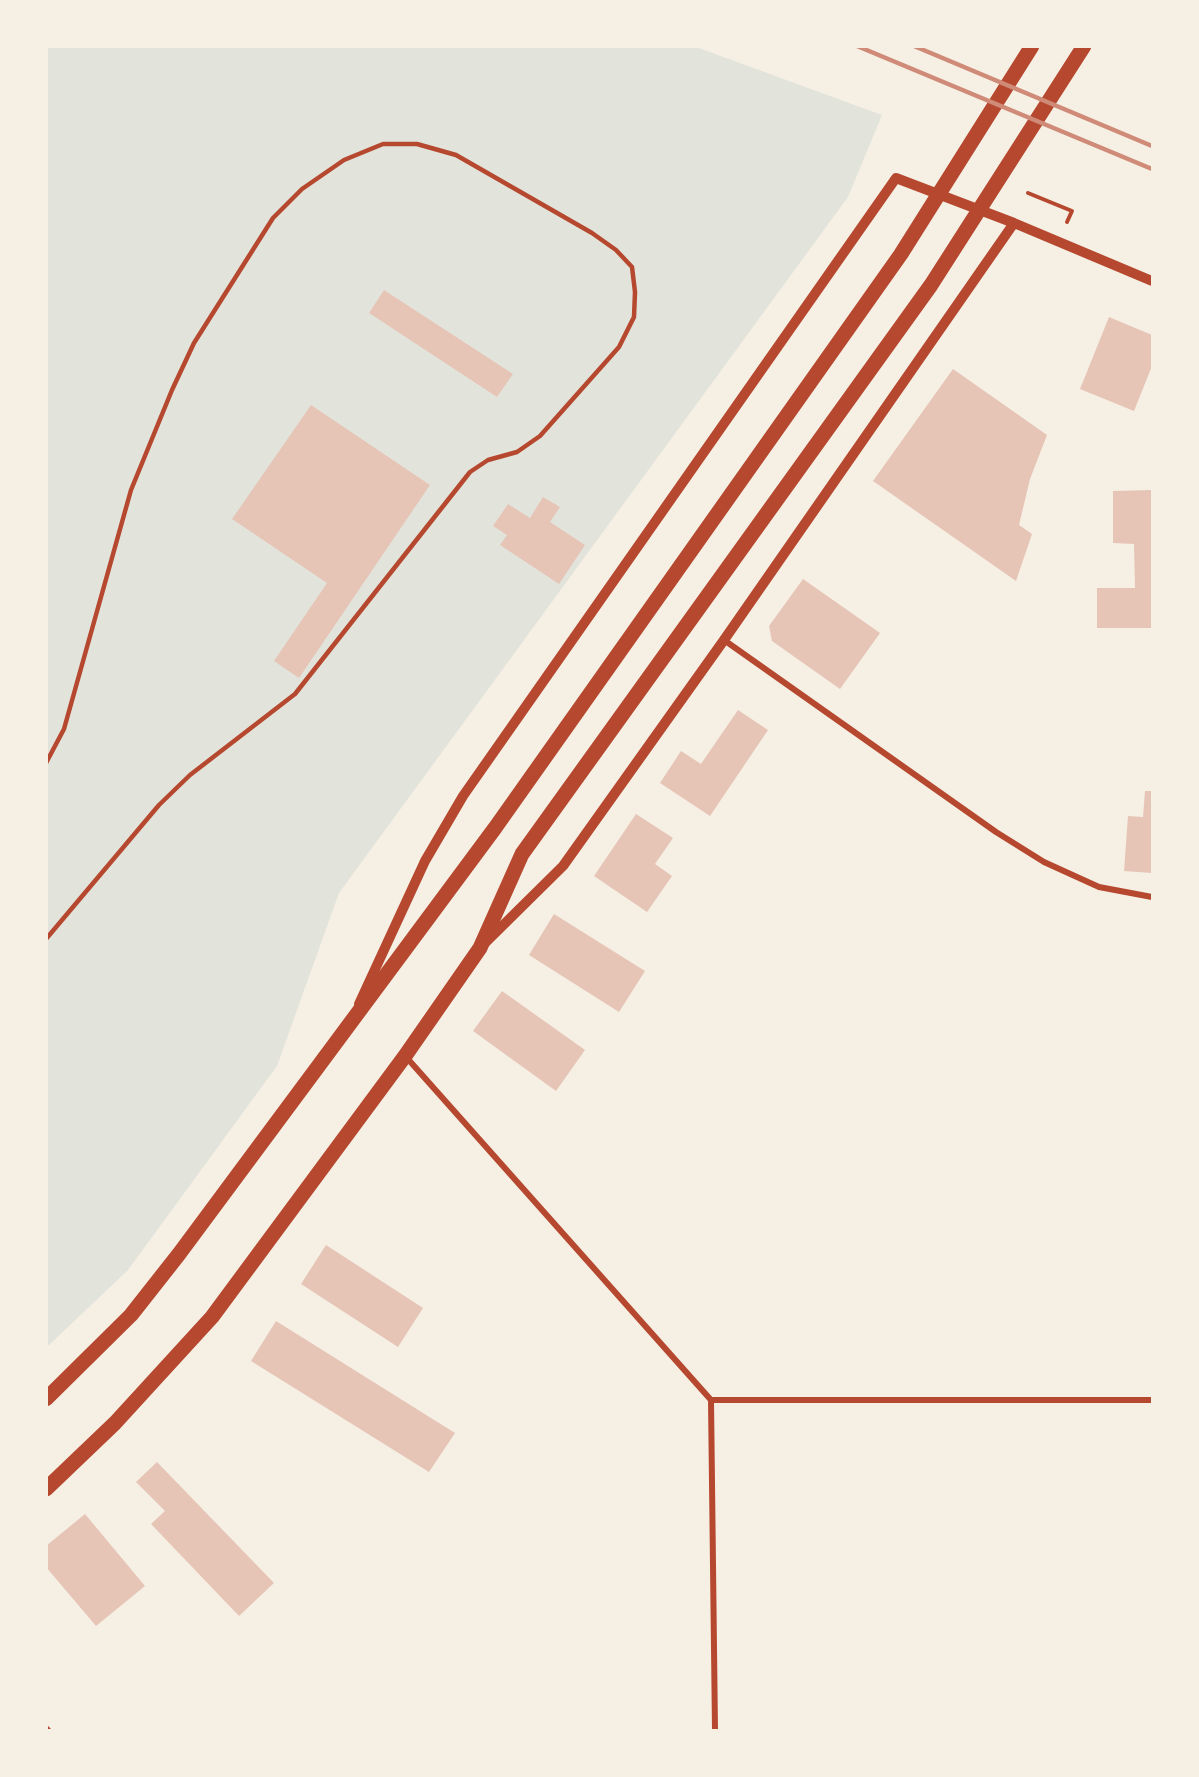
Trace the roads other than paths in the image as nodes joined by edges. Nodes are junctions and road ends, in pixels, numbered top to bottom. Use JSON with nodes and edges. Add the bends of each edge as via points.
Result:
{"nodes":[{"id":1,"x":1032,"y":46,"type":"edge"},
{"id":2,"x":1084,"y":46,"type":"edge"},
{"id":3,"x":1014,"y":223,"type":"junction"},
{"id":4,"x":1152,"y":281,"type":"edge"},
{"id":5,"x":724,"y":640,"type":"junction"},
{"id":6,"x":46,"y":763,"type":"edge"},
{"id":7,"x":1152,"y":897,"type":"edge"},
{"id":8,"x":46,"y":939,"type":"edge"},
{"id":9,"x":480,"y":948,"type":"junction"},
{"id":10,"x":348,"y":1026,"type":"junction"},
{"id":11,"x":405,"y":1056,"type":"junction"},
{"id":12,"x":48,"y":1396,"type":"edge"},
{"id":13,"x":711,"y":1400,"type":"junction"},
{"id":14,"x":1152,"y":1400,"type":"edge"},
{"id":15,"x":46,"y":1489,"type":"edge"},
{"id":16,"x":715,"y":1731,"type":"edge"}],
"edges":[{"from":1,"to":10,"type":"main road","via":[[901,254],[495,828]]},
{"from":2,"to":9,"type":"main road","via":[[931,285],[522,854]]},
{"from":3,"to":4,"type":"street"},
{"from":3,"to":5,"type":"street"},
{"from":3,"to":10,"type":"street","via":[[896,178],[463,796],[425,861]]},
{"from":5,"to":7,"type":"street","via":[[1044,862],[1099,886]]},
{"from":5,"to":9,"type":"street","via":[[562,866]]},
{"from":6,"to":8,"type":"lane","via":[[64,729],[131,490],[172,390],[194,344],[273,218],[302,189],[344,160],[383,144],[417,144],[456,155],[592,233],[632,267],[634,317],[619,347],[540,436],[517,452],[488,460],[470,472],[295,694],[159,805]]},
{"from":9,"to":11,"type":"main road"},
{"from":10,"to":12,"type":"main road","via":[[131,1315]]},
{"from":11,"to":13,"type":"street"},
{"from":11,"to":15,"type":"main road","via":[[212,1317],[115,1423]]},
{"from":13,"to":14,"type":"street"},
{"from":13,"to":16,"type":"street"}]}
